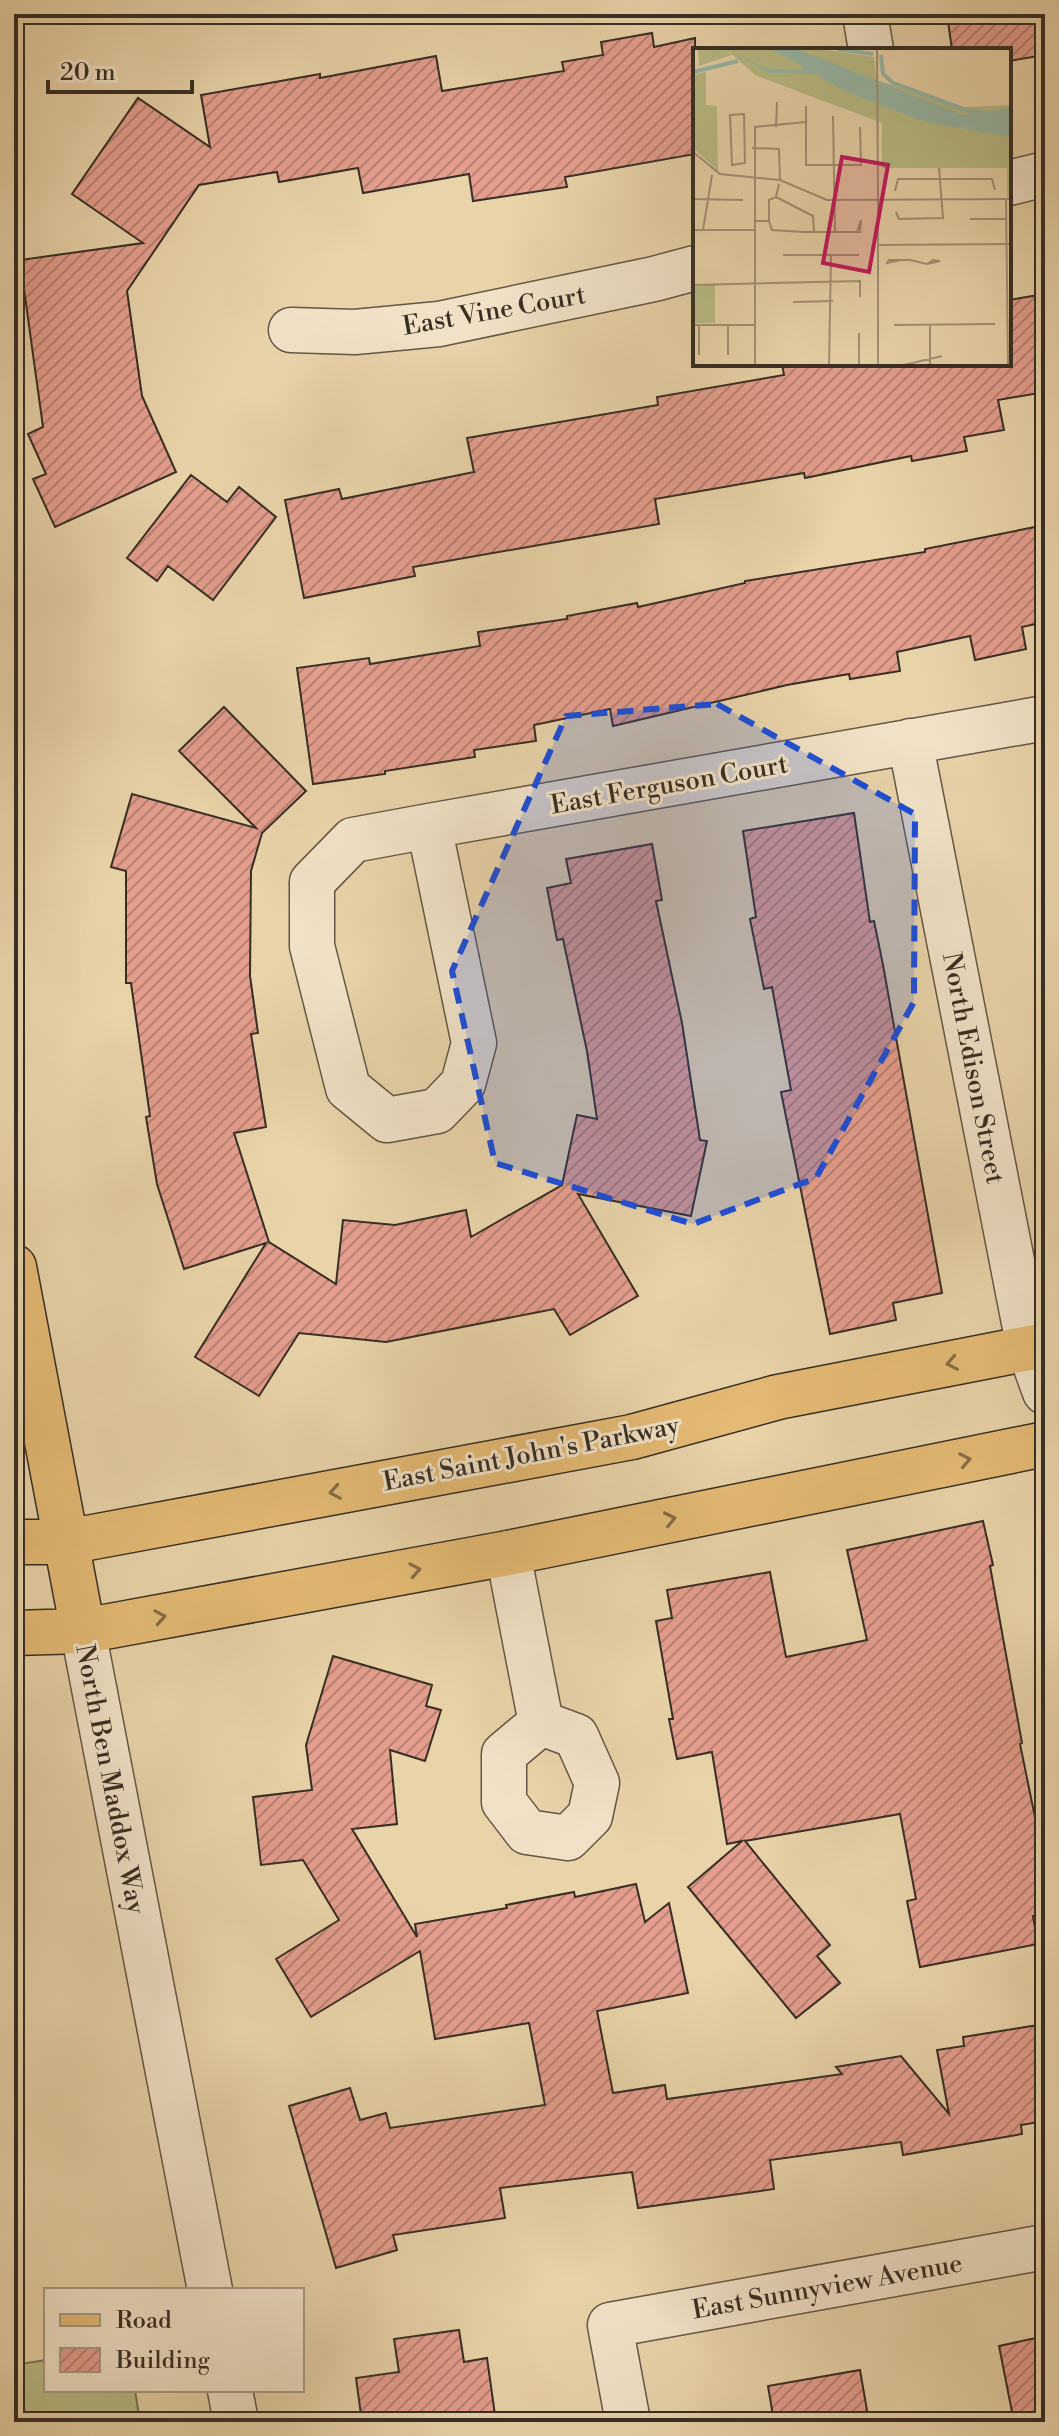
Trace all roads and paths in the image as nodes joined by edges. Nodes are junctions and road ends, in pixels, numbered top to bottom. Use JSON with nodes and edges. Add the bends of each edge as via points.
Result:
{"nodes":[{"id":1,"x":865,"y":14,"type":"edge"},
{"id":2,"x":871,"y":48,"type":"edge"},
{"id":3,"x":1045,"y":174,"type":"edge"},
{"id":4,"x":1011,"y":182,"type":"edge"},
{"id":5,"x":693,"y":269,"type":"edge"},
{"id":6,"x":291,"y":330,"type":"dead end"},
{"id":7,"x":1045,"y":718,"type":"edge"},
{"id":8,"x":910,"y":741,"type":"junction"},
{"id":9,"x":429,"y":826,"type":"junction"},
{"id":10,"x":14,"y":1267,"type":"edge"},
{"id":11,"x":1037,"y":1347,"type":"edge"},
{"id":12,"x":1045,"y":1392,"type":"edge"},
{"id":13,"x":1045,"y":1444,"type":"edge"},
{"id":14,"x":14,"y":1542,"type":"edge"},
{"id":15,"x":66,"y":1542,"type":"junction"},
{"id":16,"x":508,"y":1553,"type":"junction"},
{"id":17,"x":83,"y":1631,"type":"junction"},
{"id":18,"x":14,"y":1633,"type":"edge"},
{"id":19,"x":541,"y":1723,"type":"dead end"},
{"id":20,"x":1045,"y":2247,"type":"edge"},
{"id":21,"x":210,"y":2288,"type":"edge"},
{"id":22,"x":230,"y":2392,"type":"edge"},
{"id":23,"x":236,"y":2422,"type":"edge"},
{"id":24,"x":628,"y":2422,"type":"edge"}],
"edges":[{"from":1,"to":2,"type":"street"},
{"from":3,"to":4,"type":"street"},
{"from":5,"to":6,"type":"street","name":"East Vine Court","via":[[439,324],[355,332]]},
{"from":7,"to":8,"type":"street","name":"East Ferguson Court"},
{"from":8,"to":9,"type":"street","name":"East Ferguson Court"},
{"from":8,"to":11,"type":"street","name":"North Edison Street"},
{"from":9,"to":9,"type":"street","name":"East Ferguson Court","via":[[353,840],[312,882],[312,946],[348,1088],[387,1120],[437,1111],[463,1084],[474,1043]]},
{"from":10,"to":15,"type":"main road","name":"North Ben Maddox Way"},
{"from":11,"to":12,"type":"street","name":"North Edison Street"},
{"from":11,"to":15,"type":"main road","name":"East Saint John's Parkway","one_way":true,"via":[[778,1397],[632,1437]]},
{"from":16,"to":13,"type":"main road","one_way":true},
{"from":14,"to":15,"type":"main road","name":"East Saint John's Parkway"},
{"from":15,"to":17,"type":"main road","name":"North Ben Maddox Way"},
{"from":17,"to":16,"type":"main road","one_way":true},
{"from":16,"to":19,"type":"street"},
{"from":17,"to":18,"type":"main road"},
{"from":17,"to":21,"type":"street","name":"North Ben Maddox Way"},
{"from":20,"to":24,"type":"street","name":"East Sunnyview Avenue","via":[[610,2325]]},
{"from":22,"to":23,"type":"street"}]}
